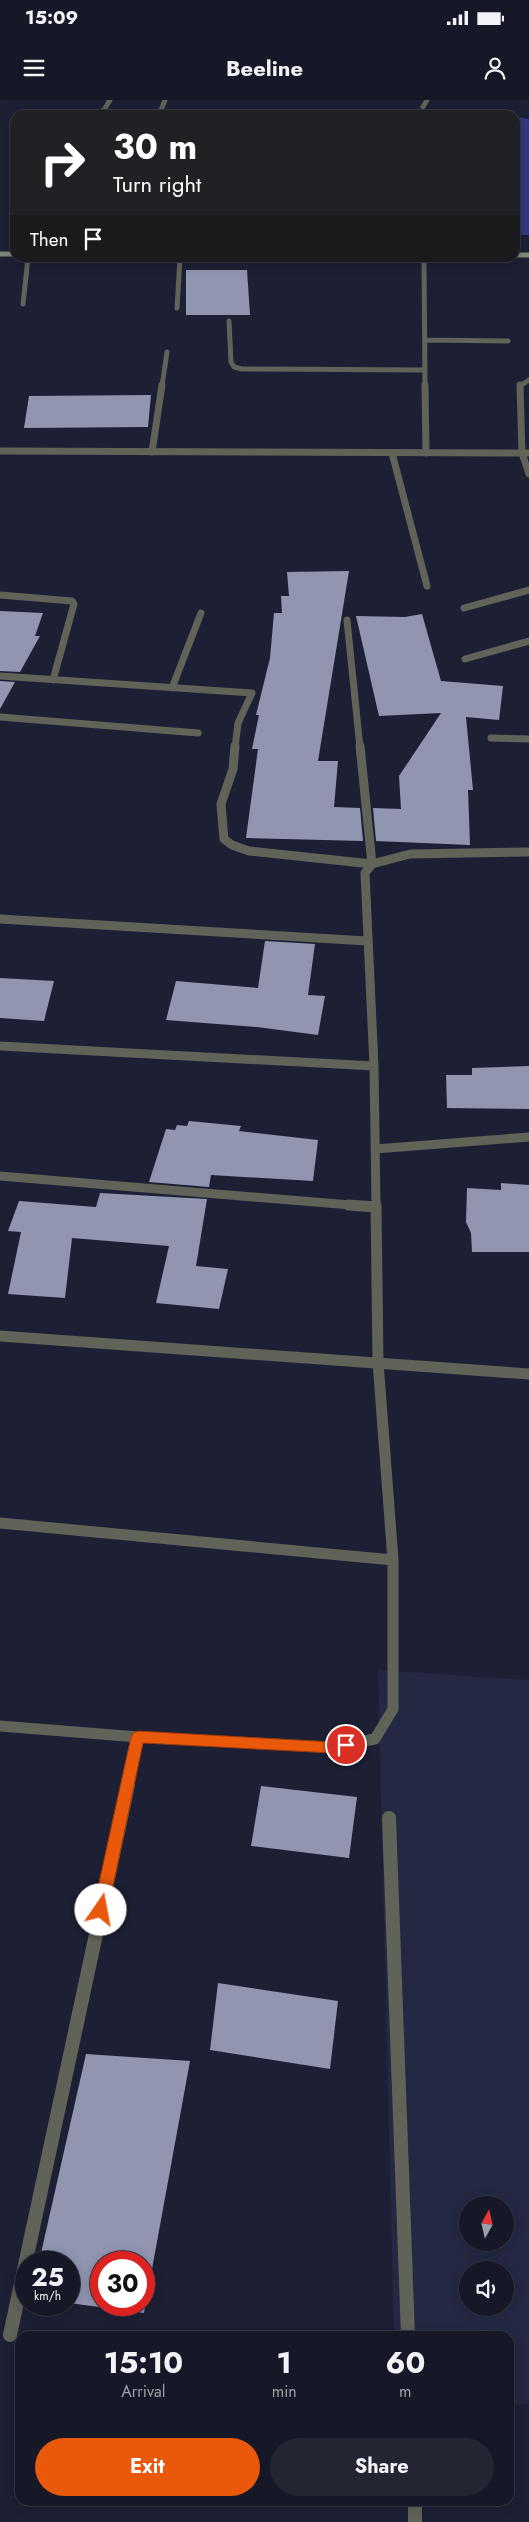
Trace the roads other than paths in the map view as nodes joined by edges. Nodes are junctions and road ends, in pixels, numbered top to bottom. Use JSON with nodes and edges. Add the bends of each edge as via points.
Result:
{"nodes":[{"id":1,"x":428,"y":100,"type":"edge"},
{"id":2,"x":423,"y":107,"type":"dead end"},
{"id":3,"x":28,"y":262,"type":"edge"},
{"id":4,"x":180,"y":262,"type":"edge"},
{"id":5,"x":424,"y":262,"type":"edge"},
{"id":6,"x":23,"y":304,"type":"dead end"},
{"id":7,"x":177,"y":308,"type":"dead end"},
{"id":8,"x":229,"y":321,"type":"dead end"},
{"id":9,"x":425,"y":340,"type":"junction"},
{"id":10,"x":508,"y":341,"type":"dead end"},
{"id":11,"x":166,"y":352,"type":"dead end"},
{"id":12,"x":425,"y":370,"type":"junction"},
{"id":13,"x":529,"y":380,"type":"edge"},
{"id":14,"x":0,"y":451,"type":"edge"},
{"id":15,"x":152,"y":452,"type":"junction"},
{"id":16,"x":392,"y":453,"type":"junction"},
{"id":17,"x":426,"y":453,"type":"junction"},
{"id":18,"x":525,"y":453,"type":"edge"},
{"id":19,"x":529,"y":474,"type":"edge"},
{"id":20,"x":427,"y":586,"type":"dead end"},
{"id":21,"x":529,"y":590,"type":"edge"},
{"id":22,"x":0,"y":595,"type":"edge"},
{"id":23,"x":464,"y":608,"type":"dead end"},
{"id":24,"x":201,"y":614,"type":"dead end"},
{"id":25,"x":347,"y":620,"type":"dead end"},
{"id":26,"x":529,"y":641,"type":"edge"},
{"id":27,"x":465,"y":659,"type":"dead end"},
{"id":28,"x":0,"y":676,"type":"edge"},
{"id":29,"x":53,"y":680,"type":"junction"},
{"id":30,"x":172,"y":688,"type":"junction"},
{"id":31,"x":0,"y":717,"type":"edge"},
{"id":32,"x":198,"y":733,"type":"dead end"},
{"id":33,"x":491,"y":738,"type":"dead end"},
{"id":34,"x":529,"y":739,"type":"edge"},
{"id":35,"x":529,"y":852,"type":"edge"},
{"id":36,"x":372,"y":864,"type":"junction"},
{"id":37,"x":0,"y":919,"type":"edge"},
{"id":38,"x":367,"y":941,"type":"junction"},
{"id":39,"x":0,"y":1046,"type":"edge"},
{"id":40,"x":374,"y":1066,"type":"junction"},
{"id":41,"x":529,"y":1137,"type":"edge"},
{"id":42,"x":375,"y":1148,"type":"junction"},
{"id":43,"x":0,"y":1176,"type":"edge"},
{"id":44,"x":376,"y":1207,"type":"junction"},
{"id":45,"x":0,"y":1336,"type":"edge"},
{"id":46,"x":378,"y":1362,"type":"junction"},
{"id":47,"x":529,"y":1374,"type":"edge"},
{"id":48,"x":0,"y":1523,"type":"edge"},
{"id":49,"x":393,"y":1560,"type":"junction"},
{"id":50,"x":0,"y":1726,"type":"edge"},
{"id":51,"x":138,"y":1737,"type":"junction"},
{"id":52,"x":388,"y":1818,"type":"dead end"},
{"id":53,"x":408,"y":2331,"type":"edge"},
{"id":54,"x":10,"y":2335,"type":"dead end"},
{"id":55,"x":415,"y":2506,"type":"edge"},
{"id":56,"x":415,"y":2522,"type":"edge"}],
"edges":[{"from":1,"to":2,"type":"street"},
{"from":3,"to":6,"type":"street"},
{"from":4,"to":7,"type":"street"},
{"from":5,"to":9,"type":"street"},
{"from":8,"to":12,"type":"street","via":[[231,362],[242,370]]},
{"from":9,"to":10,"type":"street"},
{"from":9,"to":12,"type":"street"},
{"from":11,"to":15,"type":"street"},
{"from":12,"to":17,"type":"street"},
{"from":13,"to":18,"type":"street","via":[[520,384]]},
{"from":14,"to":15,"type":"street"},
{"from":15,"to":16,"type":"street"},
{"from":16,"to":17,"type":"street"},
{"from":16,"to":20,"type":"street"},
{"from":17,"to":18,"type":"street"},
{"from":18,"to":19,"type":"street"},
{"from":21,"to":23,"type":"street"},
{"from":22,"to":29,"type":"street","via":[[72,601],[74,604]]},
{"from":24,"to":30,"type":"street"},
{"from":25,"to":36,"type":"street"},
{"from":26,"to":27,"type":"street"},
{"from":28,"to":29,"type":"street"},
{"from":29,"to":30,"type":"street"},
{"from":30,"to":36,"type":"street","via":[[252,693],[238,723],[233,769],[221,804],[224,839],[249,851]]},
{"from":31,"to":32,"type":"street"},
{"from":33,"to":34,"type":"street"},
{"from":35,"to":36,"type":"street","via":[[410,854]]},
{"from":36,"to":38,"type":"street","via":[[365,873]]},
{"from":37,"to":38,"type":"street"},
{"from":38,"to":40,"type":"street"},
{"from":39,"to":40,"type":"street"},
{"from":40,"to":42,"type":"street"},
{"from":41,"to":42,"type":"street"},
{"from":42,"to":44,"type":"street"},
{"from":43,"to":44,"type":"street"},
{"from":44,"to":46,"type":"street"},
{"from":45,"to":46,"type":"street"},
{"from":46,"to":47,"type":"street"},
{"from":46,"to":49,"type":"street"},
{"from":48,"to":49,"type":"street"},
{"from":49,"to":51,"type":"street","via":[[393,1709],[375,1739],[331,1748]]},
{"from":50,"to":51,"type":"street"},
{"from":51,"to":54,"type":"street"},
{"from":52,"to":53,"type":"street"},
{"from":55,"to":56,"type":"street"}]}
